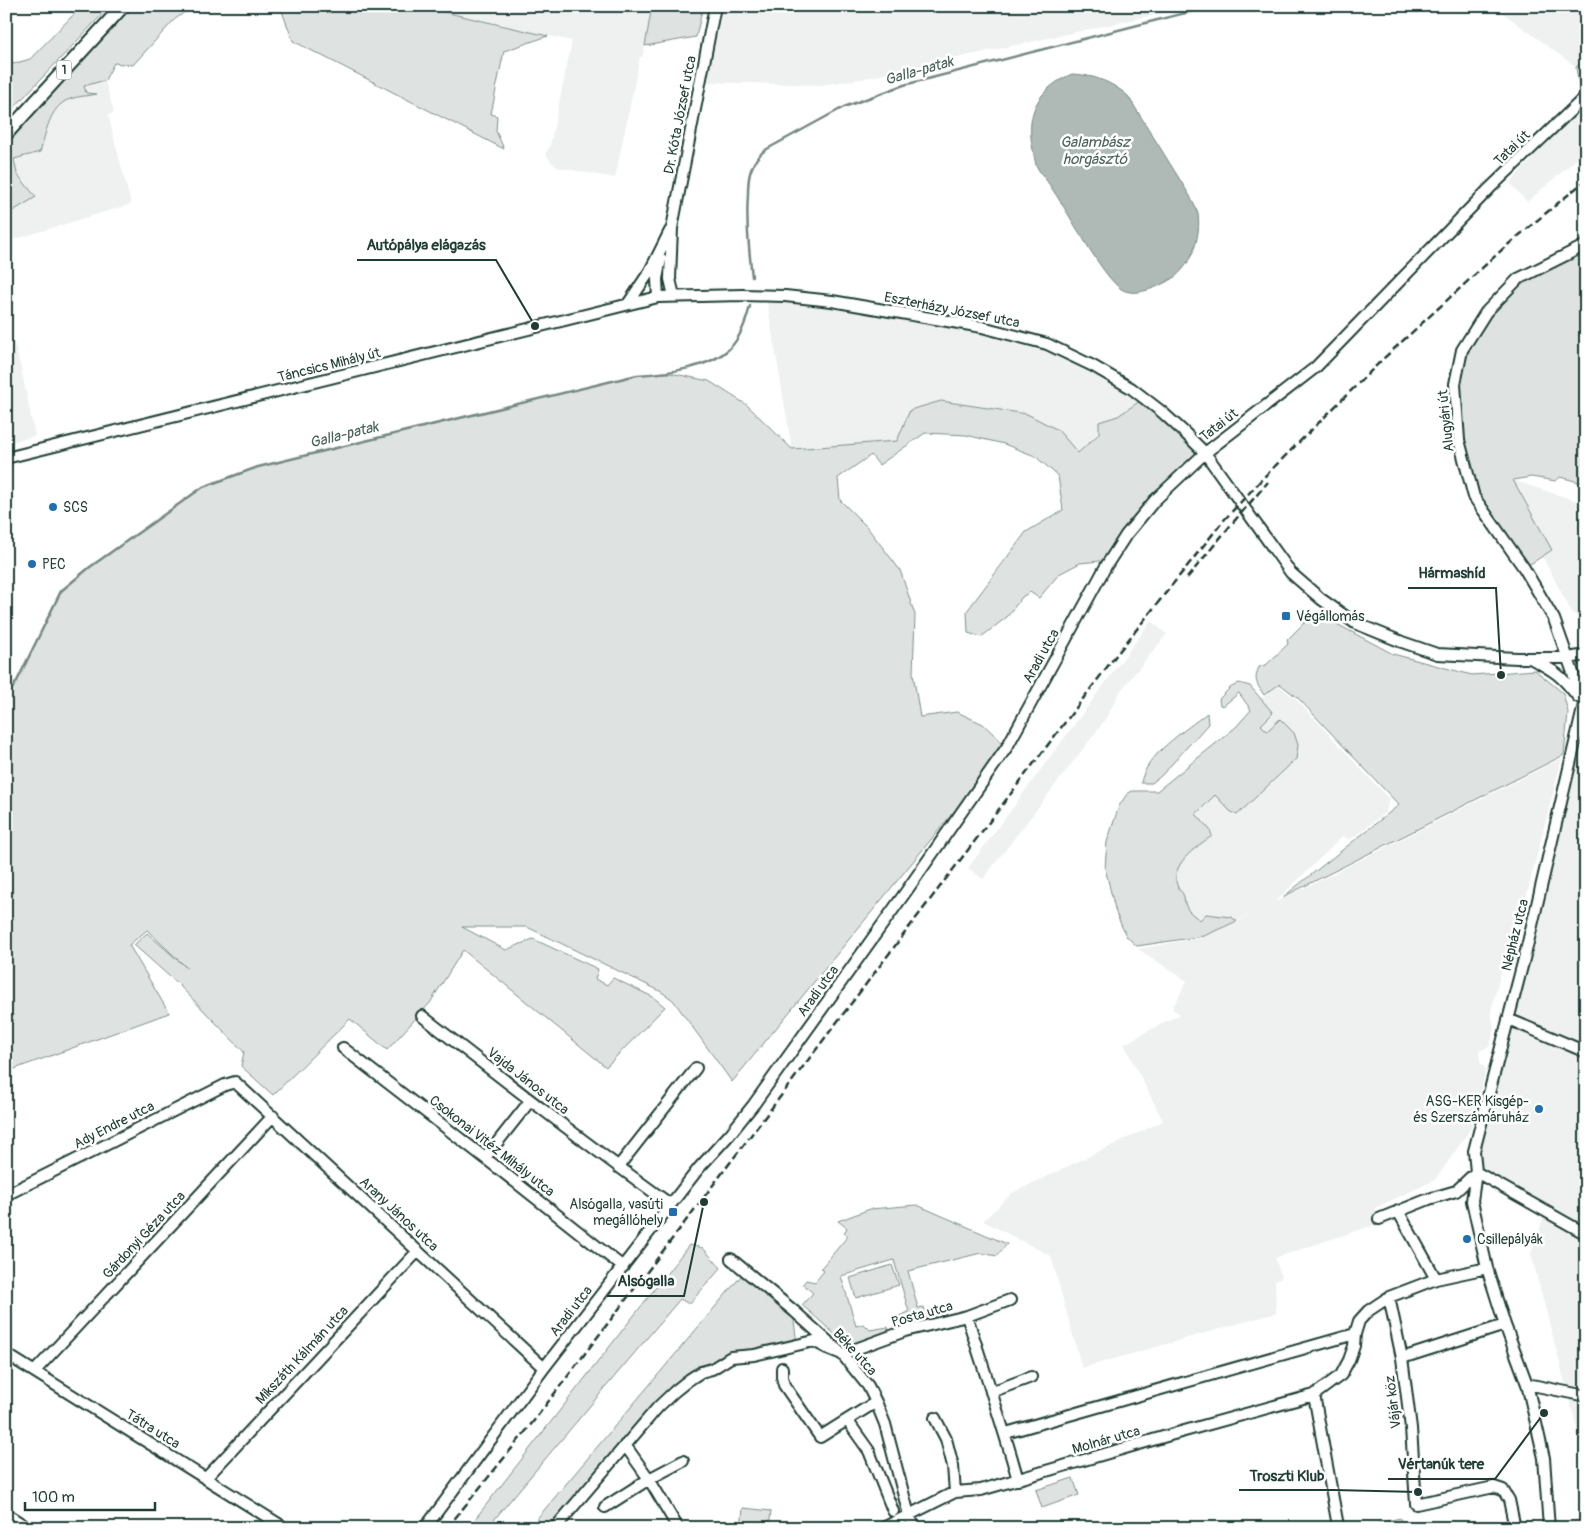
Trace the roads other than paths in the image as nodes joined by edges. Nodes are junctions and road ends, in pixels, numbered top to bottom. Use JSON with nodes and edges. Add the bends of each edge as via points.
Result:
{"nodes":[{"id":1,"x":123,"y":6,"type":"edge"},
{"id":2,"x":715,"y":6,"type":"edge"},
{"id":3,"x":1586,"y":96,"type":"edge"},
{"id":4,"x":6,"y":134,"type":"edge"},
{"id":5,"x":672,"y":228,"type":"junction"},
{"id":6,"x":1586,"y":245,"type":"edge"},
{"id":7,"x":663,"y":247,"type":"junction"},
{"id":8,"x":674,"y":296,"type":"junction"},
{"id":9,"x":658,"y":298,"type":"junction"},
{"id":10,"x":628,"y":304,"type":"junction"},
{"id":11,"x":1204,"y":453,"type":"junction"},
{"id":12,"x":6,"y":458,"type":"edge"},
{"id":13,"x":1586,"y":655,"type":"edge"},
{"id":14,"x":1529,"y":658,"type":"junction"},
{"id":15,"x":1568,"y":658,"type":"junction"},
{"id":16,"x":1585,"y":701,"type":"edge"},
{"id":17,"x":422,"y":1016,"type":"dead end"},
{"id":18,"x":1508,"y":1019,"type":"junction"},
{"id":19,"x":343,"y":1048,"type":"dead end"},
{"id":20,"x":1586,"y":1052,"type":"edge"},
{"id":21,"x":696,"y":1068,"type":"dead end"},
{"id":22,"x":235,"y":1082,"type":"joint"},
{"id":23,"x":530,"y":1101,"type":"junction"},
{"id":24,"x":273,"y":1116,"type":"junction"},
{"id":25,"x":485,"y":1158,"type":"junction"},
{"id":26,"x":618,"y":1167,"type":"junction"},
{"id":27,"x":1476,"y":1172,"type":"junction"},
{"id":28,"x":6,"y":1195,"type":"edge"},
{"id":29,"x":670,"y":1204,"type":"junction"},
{"id":30,"x":1398,"y":1211,"type":"junction"},
{"id":31,"x":1378,"y":1219,"type":"dead end"},
{"id":32,"x":1586,"y":1234,"type":"edge"},
{"id":33,"x":418,"y":1251,"type":"junction"},
{"id":34,"x":731,"y":1259,"type":"dead end"},
{"id":35,"x":623,"y":1267,"type":"junction"},
{"id":36,"x":1487,"y":1268,"type":"junction"},
{"id":37,"x":1436,"y":1278,"type":"junction"},
{"id":38,"x":1389,"y":1297,"type":"junction"},
{"id":39,"x":1010,"y":1300,"type":"dead end"},
{"id":40,"x":967,"y":1316,"type":"junction"},
{"id":41,"x":1505,"y":1325,"type":"junction"},
{"id":42,"x":1354,"y":1334,"type":"junction"},
{"id":43,"x":6,"y":1354,"type":"edge"},
{"id":44,"x":842,"y":1354,"type":"junction"},
{"id":45,"x":1402,"y":1358,"type":"junction"},
{"id":46,"x":544,"y":1368,"type":"junction"},
{"id":47,"x":782,"y":1368,"type":"dead end"},
{"id":48,"x":34,"y":1372,"type":"junction"},
{"id":49,"x":1032,"y":1377,"type":"dead end"},
{"id":50,"x":1526,"y":1384,"type":"junction"},
{"id":51,"x":991,"y":1392,"type":"junction"},
{"id":52,"x":1314,"y":1395,"type":"junction"},
{"id":53,"x":1586,"y":1396,"type":"edge"},
{"id":54,"x":876,"y":1402,"type":"junction"},
{"id":55,"x":935,"y":1418,"type":"dead end"},
{"id":56,"x":847,"y":1420,"type":"junction"},
{"id":57,"x":1006,"y":1433,"type":"junction"},
{"id":58,"x":625,"y":1445,"type":"junction"},
{"id":59,"x":683,"y":1460,"type":"dead end"},
{"id":60,"x":206,"y":1478,"type":"junction"},
{"id":61,"x":649,"y":1479,"type":"junction"},
{"id":62,"x":1018,"y":1480,"type":"junction"},
{"id":63,"x":955,"y":1492,"type":"junction"},
{"id":64,"x":606,"y":1507,"type":"dead end"},
{"id":65,"x":893,"y":1511,"type":"dead end"},
{"id":66,"x":6,"y":1514,"type":"edge"},
{"id":67,"x":909,"y":1515,"type":"junction"},
{"id":68,"x":1338,"y":1526,"type":"dead end"},
{"id":69,"x":28,"y":1528,"type":"edge"},
{"id":70,"x":285,"y":1528,"type":"edge"},
{"id":71,"x":425,"y":1528,"type":"edge"},
{"id":72,"x":554,"y":1528,"type":"edge"},
{"id":73,"x":678,"y":1528,"type":"edge"},
{"id":74,"x":883,"y":1528,"type":"edge"},
{"id":75,"x":915,"y":1528,"type":"edge"},
{"id":76,"x":1515,"y":1528,"type":"edge"},
{"id":77,"x":1549,"y":1528,"type":"edge"}],
"edges":[{"from":1,"to":4,"type":"main road","number":"1"},
{"from":2,"to":5,"type":"street","name":"Dr. Kóta József utca"},
{"from":3,"to":11,"type":"street","name":"Tatai út","via":[[1490,188],[1316,367]]},
{"from":5,"to":7,"type":"street","name":"Dr. Kóta József utca"},
{"from":5,"to":8,"type":"street","name":"Dr. Kóta József utca","via":[[670,278]]},
{"from":6,"to":15,"type":"street","name":"Alugyári út","via":[[1518,279],[1486,312],[1462,350],[1455,384],[1459,440],[1474,497],[1536,587],[1554,619]]},
{"from":7,"to":9,"type":"street","name":"Dr. Kóta József utca","via":[[657,279]]},
{"from":7,"to":10,"type":"street","name":"Dr. Kóta József utca"},
{"from":8,"to":9,"type":"street","name":"Eszterházy József utca"},
{"from":8,"to":11,"type":"street","name":"Eszterházy József utca","via":[[785,296],[832,302],[982,327],[1047,344],[1093,366],[1141,395]]},
{"from":9,"to":10,"type":"street","name":"Táncsics Mihály út"},
{"from":10,"to":12,"type":"street","name":"Táncsics Mihály út"},
{"from":11,"to":14,"type":"street","name":"Tatai út","via":[[1291,573],[1355,623],[1437,654]]},
{"from":11,"to":29,"type":"street","name":"Aradi utca","via":[[1155,500],[1126,535],[1007,747],[754,1104]]},
{"from":13,"to":15,"type":"street","name":"Tatai út"},
{"from":14,"to":15,"type":"street","name":"Tatai út"},
{"from":14,"to":16,"type":"street","via":[[1554,671]]},
{"from":15,"to":16,"type":"street"},
{"from":16,"to":18,"type":"street","name":"Népház utca"},
{"from":17,"to":23,"type":"street","name":"Vajda János utca"},
{"from":18,"to":20,"type":"street"},
{"from":18,"to":27,"type":"street","name":"Népház utca","via":[[1474,1150]]},
{"from":19,"to":25,"type":"street","name":"Csokonai Vitéz Mihály utca"},
{"from":21,"to":26,"type":"street"},
{"from":22,"to":24,"type":"street","name":"Arany János utca"},
{"from":22,"to":28,"type":"street","name":"Ady Endre utca"},
{"from":23,"to":25,"type":"street"},
{"from":23,"to":26,"type":"street","name":"Vajda János utca"},
{"from":24,"to":33,"type":"street","name":"Arany János utca"},
{"from":24,"to":48,"type":"street","name":"Gárdonyi Géza utca"},
{"from":25,"to":35,"type":"street","name":"Csokonai Vitéz Mihály utca"},
{"from":26,"to":29,"type":"street","name":"Vajda János utca"},
{"from":27,"to":30,"type":"street","via":[[1456,1192]]},
{"from":27,"to":32,"type":"street"},
{"from":27,"to":36,"type":"street","name":"Népház utca","via":[[1472,1202]]},
{"from":29,"to":35,"type":"street","name":"Aradi utca"},
{"from":30,"to":31,"type":"street"},
{"from":30,"to":37,"type":"street"},
{"from":33,"to":46,"type":"street","name":"Arany János utca"},
{"from":33,"to":60,"type":"street","name":"Mikszáth Kálmán utca"},
{"from":34,"to":44,"type":"street","name":"Béke utca"},
{"from":35,"to":46,"type":"street","name":"Aradi utca"},
{"from":36,"to":37,"type":"street","name":"Molnár utca"},
{"from":36,"to":41,"type":"street","name":"Népház utca"},
{"from":37,"to":38,"type":"street","name":"Molnár utca"},
{"from":38,"to":42,"type":"street","name":"Molnár utca","via":[[1368,1311]]},
{"from":38,"to":45,"type":"street","name":"Vájár köz"},
{"from":39,"to":40,"type":"street","name":"Posta utca"},
{"from":40,"to":44,"type":"street","name":"Posta utca","via":[[906,1331]]},
{"from":40,"to":51,"type":"street"},
{"from":41,"to":45,"type":"street"},
{"from":41,"to":50,"type":"street","name":"Népház utca"},
{"from":42,"to":52,"type":"street","name":"Molnár utca","via":[[1352,1353],[1341,1375]]},
{"from":42,"to":57,"type":"street"},
{"from":43,"to":48,"type":"street","name":"Tátra utca"},
{"from":44,"to":54,"type":"street","name":"Béke utca","via":[[868,1386]]},
{"from":44,"to":58,"type":"street","via":[[814,1341],[731,1358],[701,1372],[675,1391]]},
{"from":45,"to":76,"type":"street","name":"Vájár köz","via":[[1416,1504],[1494,1487],[1503,1490],[1509,1500]]},
{"from":46,"to":71,"type":"street","name":"Aradi utca"},
{"from":47,"to":56,"type":"street","via":[[784,1385],[820,1437]]},
{"from":48,"to":60,"type":"street","name":"Tátra utca"},
{"from":49,"to":51,"type":"street"},
{"from":50,"to":53,"type":"street"},
{"from":50,"to":77,"type":"street","via":[[1544,1458]]},
{"from":51,"to":57,"type":"street"},
{"from":52,"to":62,"type":"street","name":"Molnár utca"},
{"from":52,"to":68,"type":"street"},
{"from":54,"to":56,"type":"street"},
{"from":54,"to":67,"type":"street","name":"Béke utca"},
{"from":55,"to":63,"type":"street","via":[[946,1439]]},
{"from":56,"to":65,"type":"street","via":[[869,1451]]},
{"from":57,"to":62,"type":"street"},
{"from":58,"to":61,"type":"street"},
{"from":58,"to":72,"type":"street"},
{"from":59,"to":61,"type":"street"},
{"from":60,"to":70,"type":"street","name":"Tátra utca"},
{"from":61,"to":64,"type":"street"},
{"from":61,"to":73,"type":"street"},
{"from":62,"to":63,"type":"street","name":"Molnár utca","via":[[981,1490]]},
{"from":63,"to":67,"type":"street","name":"Molnár utca"},
{"from":66,"to":69,"type":"street"},
{"from":67,"to":74,"type":"street","name":"Molnár utca"},
{"from":67,"to":75,"type":"street","name":"Béke utca"}]}
